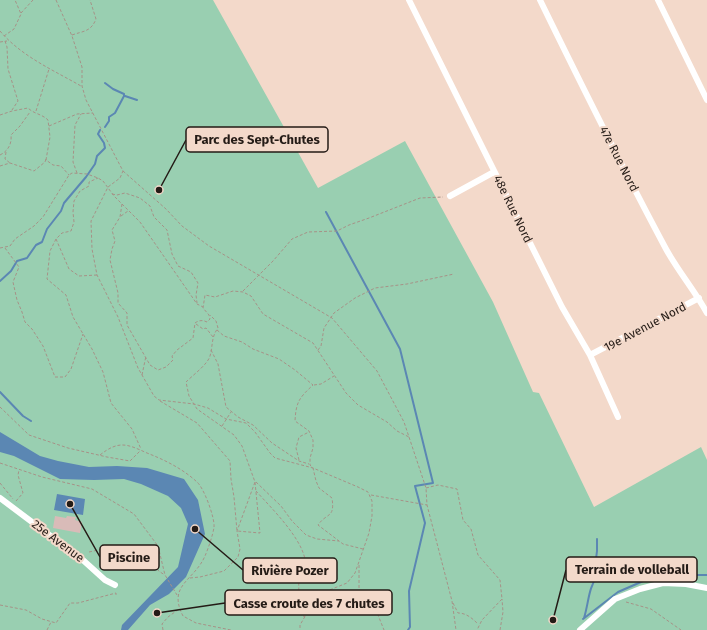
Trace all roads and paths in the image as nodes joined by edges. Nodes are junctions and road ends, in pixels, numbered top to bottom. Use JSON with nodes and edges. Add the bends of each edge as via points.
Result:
{"nodes":[{"id":1,"x":15,"y":0,"type":"edge"},
{"id":2,"x":33,"y":0,"type":"edge"},
{"id":3,"x":56,"y":0,"type":"edge"},
{"id":4,"x":90,"y":0,"type":"edge"},
{"id":5,"x":409,"y":0,"type":"edge"},
{"id":6,"x":540,"y":0,"type":"edge"},
{"id":7,"x":658,"y":0,"type":"edge"},
{"id":8,"x":21,"y":14,"type":"junction"},
{"id":9,"x":0,"y":32,"type":"edge"},
{"id":10,"x":4,"y":36,"type":"junction"},
{"id":11,"x":72,"y":36,"type":"junction"},
{"id":12,"x":5,"y":41,"type":"junction"},
{"id":13,"x":8,"y":41,"type":"junction"},
{"id":14,"x":0,"y":42,"type":"edge"},
{"id":15,"x":49,"y":68,"type":"junction"},
{"id":16,"x":82,"y":86,"type":"junction"},
{"id":17,"x":707,"y":100,"type":"edge"},
{"id":18,"x":12,"y":111,"type":"junction"},
{"id":19,"x":30,"y":111,"type":"junction"},
{"id":20,"x":35,"y":112,"type":"junction"},
{"id":21,"x":94,"y":113,"type":"junction"},
{"id":22,"x":81,"y":114,"type":"junction"},
{"id":23,"x":0,"y":115,"type":"edge"},
{"id":24,"x":49,"y":126,"type":"junction"},
{"id":25,"x":6,"y":152,"type":"junction"},
{"id":26,"x":0,"y":155,"type":"edge"},
{"id":27,"x":46,"y":160,"type":"junction"},
{"id":28,"x":10,"y":163,"type":"junction"},
{"id":29,"x":0,"y":166,"type":"edge"},
{"id":30,"x":123,"y":170,"type":"junction"},
{"id":31,"x":494,"y":172,"type":"junction"},
{"id":32,"x":77,"y":173,"type":"junction"},
{"id":33,"x":69,"y":175,"type":"junction"},
{"id":34,"x":98,"y":178,"type":"junction"},
{"id":35,"x":108,"y":188,"type":"junction"},
{"id":36,"x":112,"y":194,"type":"junction"},
{"id":37,"x":450,"y":196,"type":"joint"},
{"id":38,"x":122,"y":204,"type":"junction"},
{"id":39,"x":128,"y":211,"type":"junction"},
{"id":40,"x":120,"y":217,"type":"junction"},
{"id":41,"x":56,"y":239,"type":"junction"},
{"id":42,"x":0,"y":248,"type":"edge"},
{"id":43,"x":5,"y":248,"type":"junction"},
{"id":44,"x":454,"y":274,"type":"dead end"},
{"id":45,"x":97,"y":275,"type":"junction"},
{"id":46,"x":243,"y":292,"type":"junction"},
{"id":47,"x":699,"y":298,"type":"junction"},
{"id":48,"x":197,"y":304,"type":"junction"},
{"id":49,"x":203,"y":308,"type":"junction"},
{"id":50,"x":207,"y":312,"type":"junction"},
{"id":51,"x":707,"y":313,"type":"edge"},
{"id":52,"x":331,"y":318,"type":"junction"},
{"id":53,"x":196,"y":324,"type":"junction"},
{"id":54,"x":216,"y":330,"type":"junction"},
{"id":55,"x":83,"y":334,"type":"junction"},
{"id":56,"x":213,"y":338,"type":"junction"},
{"id":57,"x":211,"y":350,"type":"junction"},
{"id":58,"x":318,"y":350,"type":"junction"},
{"id":59,"x":590,"y":355,"type":"junction"},
{"id":60,"x":146,"y":356,"type":"junction"},
{"id":61,"x":142,"y":375,"type":"junction"},
{"id":62,"x":334,"y":376,"type":"junction"},
{"id":63,"x":313,"y":385,"type":"junction"},
{"id":64,"x":159,"y":400,"type":"junction"},
{"id":65,"x":194,"y":404,"type":"junction"},
{"id":66,"x":0,"y":407,"type":"edge"},
{"id":67,"x":232,"y":412,"type":"junction"},
{"id":68,"x":618,"y":417,"type":"dead end"},
{"id":69,"x":226,"y":419,"type":"junction"},
{"id":70,"x":222,"y":426,"type":"junction"},
{"id":71,"x":309,"y":431,"type":"junction"},
{"id":72,"x":409,"y":437,"type":"junction"},
{"id":73,"x":141,"y":450,"type":"junction"},
{"id":74,"x":100,"y":455,"type":"junction"},
{"id":75,"x":299,"y":461,"type":"junction"},
{"id":76,"x":0,"y":463,"type":"edge"},
{"id":77,"x":310,"y":465,"type":"junction"},
{"id":78,"x":313,"y":468,"type":"junction"},
{"id":79,"x":19,"y":470,"type":"junction"},
{"id":80,"x":255,"y":482,"type":"junction"},
{"id":81,"x":426,"y":488,"type":"junction"},
{"id":82,"x":256,"y":491,"type":"junction"},
{"id":83,"x":370,"y":495,"type":"junction"},
{"id":84,"x":0,"y":498,"type":"edge"},
{"id":85,"x":15,"y":501,"type":"dead end"},
{"id":86,"x":427,"y":506,"type":"junction"},
{"id":87,"x":237,"y":531,"type":"junction"},
{"id":88,"x":339,"y":541,"type":"junction"},
{"id":89,"x":364,"y":550,"type":"junction"},
{"id":90,"x":89,"y":552,"type":"dead end"},
{"id":91,"x":358,"y":564,"type":"junction"},
{"id":92,"x":165,"y":575,"type":"junction"},
{"id":93,"x":190,"y":578,"type":"junction"},
{"id":94,"x":115,"y":585,"type":"dead end"},
{"id":95,"x":707,"y":588,"type":"edge"},
{"id":96,"x":116,"y":595,"type":"dead end"},
{"id":97,"x":177,"y":596,"type":"junction"},
{"id":98,"x":502,"y":599,"type":"junction"},
{"id":99,"x":616,"y":599,"type":"junction"},
{"id":100,"x":452,"y":601,"type":"junction"},
{"id":101,"x":0,"y":605,"type":"edge"},
{"id":102,"x":179,"y":609,"type":"junction"},
{"id":103,"x":305,"y":617,"type":"junction"},
{"id":104,"x":51,"y":622,"type":"junction"},
{"id":105,"x":479,"y":624,"type":"junction"},
{"id":106,"x":47,"y":630,"type":"edge"},
{"id":107,"x":163,"y":630,"type":"edge"},
{"id":108,"x":231,"y":630,"type":"edge"},
{"id":109,"x":300,"y":630,"type":"edge"},
{"id":110,"x":384,"y":630,"type":"edge"},
{"id":111,"x":456,"y":630,"type":"edge"},
{"id":112,"x":477,"y":630,"type":"edge"},
{"id":113,"x":500,"y":630,"type":"edge"},
{"id":114,"x":580,"y":630,"type":"edge"},
{"id":115,"x":681,"y":630,"type":"edge"}],
"edges":[{"from":1,"to":8,"type":"path"},
{"from":2,"to":8,"type":"path"},
{"from":3,"to":11,"type":"path"},
{"from":4,"to":11,"type":"path","via":[[96,19],[94,25],[83,33]]},
{"from":5,"to":31,"type":"street","name":"48e Rue Nord"},
{"from":6,"to":47,"type":"street","name":"47e Rue Nord","via":[[610,143],[664,245]]},
{"from":7,"to":17,"type":"street"},
{"from":8,"to":10,"type":"path","via":[[14,29]]},
{"from":9,"to":10,"type":"path"},
{"from":10,"to":13,"type":"path"},
{"from":11,"to":16,"type":"path","via":[[82,67]]},
{"from":12,"to":13,"type":"path"},
{"from":12,"to":14,"type":"path"},
{"from":12,"to":18,"type":"path","via":[[8,69],[18,101]]},
{"from":13,"to":15,"type":"path"},
{"from":15,"to":16,"type":"path"},
{"from":15,"to":20,"type":"path"},
{"from":16,"to":21,"type":"path","via":[[86,100]]},
{"from":18,"to":19,"type":"path","via":[[28,108]]},
{"from":18,"to":23,"type":"path"},
{"from":19,"to":20,"type":"path"},
{"from":19,"to":25,"type":"path","via":[[11,135]]},
{"from":20,"to":24,"type":"path","via":[[44,116]]},
{"from":21,"to":22,"type":"path"},
{"from":21,"to":30,"type":"path"},
{"from":22,"to":24,"type":"path"},
{"from":22,"to":32,"type":"path","via":[[75,125],[73,157]]},
{"from":24,"to":27,"type":"path"},
{"from":25,"to":26,"type":"path"},
{"from":25,"to":28,"type":"path","via":[[5,159]]},
{"from":27,"to":28,"type":"path","via":[[34,172]]},
{"from":27,"to":33,"type":"path","via":[[53,165],[61,166]]},
{"from":28,"to":29,"type":"path"},
{"from":30,"to":35,"type":"path","via":[[120,178]]},
{"from":30,"to":52,"type":"path","via":[[182,226],[204,242]]},
{"from":31,"to":37,"type":"street"},
{"from":31,"to":59,"type":"street","name":"48e Rue Nord","via":[[562,307]]},
{"from":32,"to":33,"type":"path"},
{"from":32,"to":34,"type":"path"},
{"from":33,"to":43,"type":"path","via":[[43,217]]},
{"from":34,"to":35,"type":"path"},
{"from":34,"to":41,"type":"path","via":[[89,182],[89,186],[80,191],[74,201],[74,222],[71,231],[62,233]]},
{"from":35,"to":36,"type":"path"},
{"from":35,"to":45,"type":"path","via":[[91,221],[92,250]]},
{"from":36,"to":38,"type":"path"},
{"from":36,"to":48,"type":"path","via":[[125,193],[140,198],[150,206],[154,217],[167,230],[172,254],[178,266],[191,272],[198,283]]},
{"from":37,"to":46,"type":"path","via":[[420,198],[336,231],[308,232],[292,239]]},
{"from":38,"to":39,"type":"path"},
{"from":38,"to":40,"type":"path"},
{"from":39,"to":40,"type":"path"},
{"from":39,"to":48,"type":"path","via":[[140,222]]},
{"from":40,"to":60,"type":"path","via":[[112,230],[115,241],[110,260],[118,303],[127,313],[127,324]]},
{"from":41,"to":45,"type":"path","via":[[69,269],[79,276]]},
{"from":41,"to":55,"type":"path","via":[[50,251],[47,279],[66,295],[73,317]]},
{"from":42,"to":43,"type":"path"},
{"from":43,"to":55,"type":"path","via":[[19,268],[13,282],[25,322],[43,346],[55,377],[65,377],[71,369]]},
{"from":44,"to":52,"type":"path","via":[[375,288],[355,298]]},
{"from":45,"to":61,"type":"path"},
{"from":46,"to":49,"type":"path","via":[[233,291],[215,297],[205,295]]},
{"from":46,"to":58,"type":"path","via":[[251,296],[263,314],[313,343]]},
{"from":47,"to":51,"type":"street","name":"47e Rue Nord"},
{"from":47,"to":59,"type":"street","name":"19e Avenue Nord"},
{"from":48,"to":49,"type":"path"},
{"from":49,"to":50,"type":"path"},
{"from":50,"to":53,"type":"path","via":[[210,320],[198,321]]},
{"from":50,"to":54,"type":"path","via":[[216,321]]},
{"from":52,"to":58,"type":"path","via":[[324,328]]},
{"from":52,"to":72,"type":"path","via":[[377,371],[404,422]]},
{"from":53,"to":56,"type":"path","via":[[209,330]]},
{"from":53,"to":60,"type":"path","via":[[193,338],[177,350],[166,367],[158,370],[150,365]]},
{"from":54,"to":56,"type":"path"},
{"from":54,"to":63,"type":"path","via":[[224,336],[279,359]]},
{"from":55,"to":73,"type":"path","via":[[103,372],[111,403],[132,429]]},
{"from":56,"to":57,"type":"path"},
{"from":57,"to":65,"type":"path","via":[[206,363],[186,382]]},
{"from":57,"to":67,"type":"path","via":[[218,364],[226,407]]},
{"from":58,"to":62,"type":"path"},
{"from":59,"to":68,"type":"street","name":"48e Rue Nord"},
{"from":60,"to":61,"type":"path"},
{"from":61,"to":64,"type":"path"},
{"from":62,"to":63,"type":"path","via":[[321,384]]},
{"from":62,"to":72,"type":"path","via":[[358,405]]},
{"from":63,"to":71,"type":"path","via":[[302,395],[296,408],[295,421]]},
{"from":64,"to":65,"type":"path"},
{"from":64,"to":87,"type":"path","via":[[198,423],[230,462]]},
{"from":65,"to":69,"type":"path","via":[[208,408]]},
{"from":65,"to":70,"type":"path","via":[[197,409]]},
{"from":66,"to":74,"type":"path","via":[[29,435]]},
{"from":67,"to":69,"type":"path"},
{"from":67,"to":75,"type":"path"},
{"from":69,"to":70,"type":"path"},
{"from":69,"to":78,"type":"path","via":[[246,423],[275,458]]},
{"from":70,"to":80,"type":"path","via":[[234,435],[242,446]]},
{"from":71,"to":75,"type":"path","via":[[299,437],[296,448]]},
{"from":71,"to":77,"type":"path","via":[[313,440]]},
{"from":72,"to":81,"type":"path"},
{"from":73,"to":74,"type":"path","via":[[129,445],[111,446]]},
{"from":73,"to":74,"type":"path","via":[[130,461]]},
{"from":73,"to":93,"type":"path","via":[[170,463],[198,483],[208,502],[214,526],[205,557]]},
{"from":75,"to":77,"type":"path"},
{"from":76,"to":79,"type":"path"},
{"from":77,"to":78,"type":"path"},
{"from":78,"to":83,"type":"path"},
{"from":78,"to":88,"type":"path","via":[[316,482],[319,488],[332,498],[333,508],[330,515],[318,525]]},
{"from":79,"to":85,"type":"path","via":[[23,493]]},
{"from":79,"to":92,"type":"path","via":[[92,489],[134,514],[158,546]]},
{"from":80,"to":82,"type":"path"},
{"from":80,"to":87,"type":"path"},
{"from":80,"to":88,"type":"path","via":[[281,506],[306,535]]},
{"from":81,"to":86,"type":"path"},
{"from":81,"to":98,"type":"path","via":[[438,485],[456,489],[463,520],[471,529],[478,555],[500,580]]},
{"from":82,"to":87,"type":"path","via":[[260,533]]},
{"from":82,"to":103,"type":"path","via":[[295,536],[304,554],[305,569],[298,581],[300,614]]},
{"from":83,"to":86,"type":"path"},
{"from":83,"to":89,"type":"path","via":[[372,516]]},
{"from":84,"to":94,"type":"street","name":"25e Avenue","via":[[84,561],[105,580]]},
{"from":86,"to":100,"type":"path"},
{"from":87,"to":93,"type":"path","via":[[240,549],[234,562],[224,571]]},
{"from":88,"to":89,"type":"path"},
{"from":89,"to":91,"type":"path"},
{"from":90,"to":92,"type":"path","via":[[134,546],[150,555],[152,564]]},
{"from":91,"to":103,"type":"path","via":[[349,580],[324,592]]},
{"from":91,"to":110,"type":"path","via":[[359,589],[378,615]]},
{"from":92,"to":97,"type":"path"},
{"from":93,"to":97,"type":"path"},
{"from":95,"to":99,"type":"street","via":[[663,583]]},
{"from":96,"to":104,"type":"path","via":[[78,604],[70,603],[56,623]]},
{"from":97,"to":102,"type":"path"},
{"from":98,"to":105,"type":"path"},
{"from":98,"to":113,"type":"path"},
{"from":99,"to":114,"type":"street"},
{"from":99,"to":115,"type":"path","via":[[652,609]]},
{"from":100,"to":105,"type":"path","via":[[458,613],[469,616]]},
{"from":100,"to":111,"type":"path"},
{"from":101,"to":104,"type":"path","via":[[26,610]]},
{"from":102,"to":107,"type":"path","via":[[162,624]]},
{"from":102,"to":108,"type":"path","via":[[183,616],[196,623]]},
{"from":103,"to":109,"type":"path","via":[[300,624]]},
{"from":104,"to":106,"type":"path"},
{"from":105,"to":112,"type":"path"}]}
